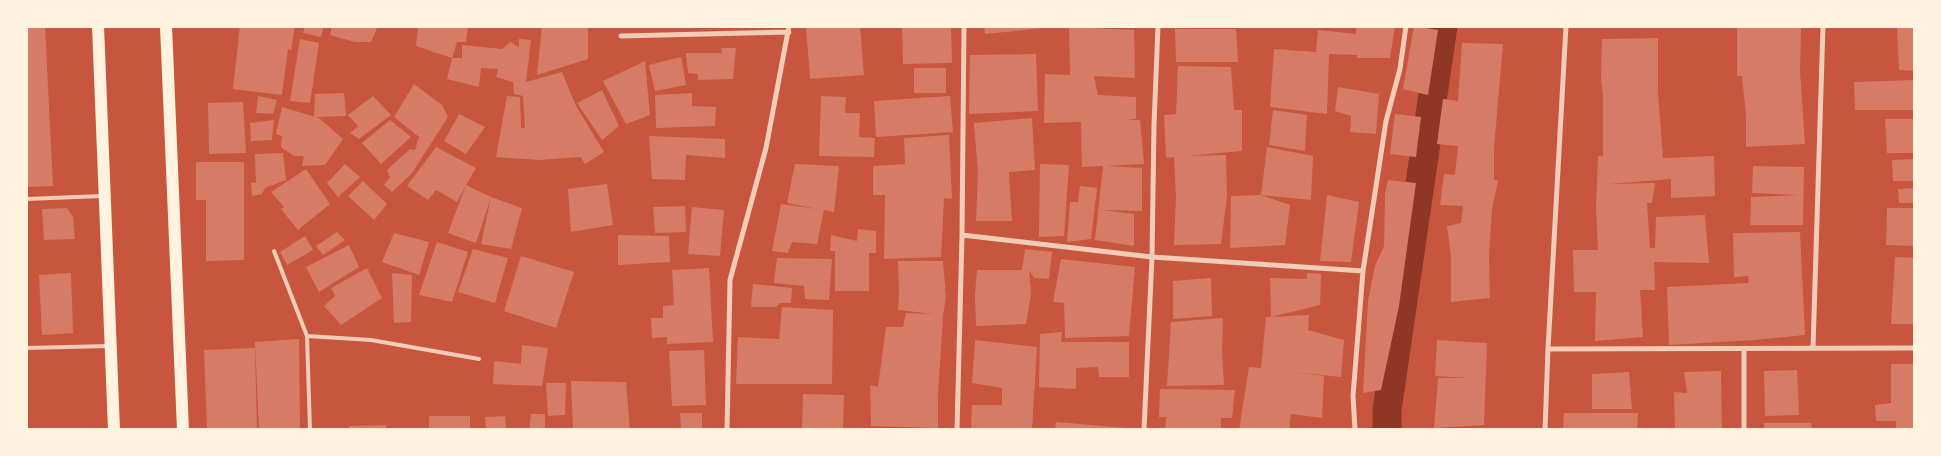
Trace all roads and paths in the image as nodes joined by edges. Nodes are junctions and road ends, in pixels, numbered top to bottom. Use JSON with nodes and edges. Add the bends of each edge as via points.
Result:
{"nodes":[{"id":1,"x":98,"y":26,"type":"edge"},
{"id":2,"x":166,"y":26,"type":"edge"},
{"id":3,"x":964,"y":26,"type":"edge"},
{"id":4,"x":1158,"y":26,"type":"edge"},
{"id":5,"x":1406,"y":26,"type":"edge"},
{"id":6,"x":1566,"y":26,"type":"edge"},
{"id":7,"x":1823,"y":26,"type":"edge"},
{"id":8,"x":789,"y":29,"type":"edge"},
{"id":9,"x":621,"y":36,"type":"dead end"},
{"id":10,"x":104,"y":196,"type":"junction"},
{"id":11,"x":26,"y":199,"type":"edge"},
{"id":12,"x":962,"y":234,"type":"junction"},
{"id":13,"x":274,"y":251,"type":"dead end"},
{"id":14,"x":1152,"y":257,"type":"junction"},
{"id":15,"x":1363,"y":271,"type":"junction"},
{"id":16,"x":307,"y":336,"type":"junction"},
{"id":17,"x":110,"y":346,"type":"junction"},
{"id":18,"x":26,"y":348,"type":"edge"},
{"id":19,"x":1813,"y":348,"type":"junction"},
{"id":20,"x":1915,"y":348,"type":"edge"},
{"id":21,"x":1548,"y":349,"type":"junction"},
{"id":22,"x":1744,"y":349,"type":"junction"},
{"id":23,"x":478,"y":359,"type":"dead end"},
{"id":24,"x":114,"y":430,"type":"edge"},
{"id":25,"x":183,"y":430,"type":"edge"},
{"id":26,"x":310,"y":430,"type":"edge"},
{"id":27,"x":727,"y":430,"type":"edge"},
{"id":28,"x":957,"y":430,"type":"edge"},
{"id":29,"x":1144,"y":430,"type":"edge"},
{"id":30,"x":1355,"y":430,"type":"edge"},
{"id":31,"x":1545,"y":430,"type":"edge"},
{"id":32,"x":1744,"y":430,"type":"edge"}],
"edges":[{"from":1,"to":10,"type":"main road"},
{"from":2,"to":25,"type":"main road"},
{"from":3,"to":12,"type":"street"},
{"from":4,"to":14,"type":"street"},
{"from":5,"to":15,"type":"street","via":[[1400,69],[1386,120]]},
{"from":6,"to":21,"type":"street"},
{"from":7,"to":19,"type":"street"},
{"from":8,"to":9,"type":"street"},
{"from":8,"to":27,"type":"street","via":[[766,148],[730,280]]},
{"from":10,"to":11,"type":"lane"},
{"from":10,"to":17,"type":"main road"},
{"from":12,"to":14,"type":"street"},
{"from":12,"to":28,"type":"street"},
{"from":13,"to":16,"type":"lane"},
{"from":14,"to":15,"type":"street"},
{"from":14,"to":29,"type":"street"},
{"from":15,"to":30,"type":"street","via":[[1353,396]]},
{"from":16,"to":23,"type":"lane","via":[[371,340]]},
{"from":16,"to":26,"type":"lane"},
{"from":17,"to":18,"type":"lane"},
{"from":17,"to":24,"type":"main road"},
{"from":19,"to":20,"type":"street"},
{"from":19,"to":22,"type":"street"},
{"from":21,"to":22,"type":"street"},
{"from":21,"to":31,"type":"street"},
{"from":22,"to":32,"type":"street"}]}
